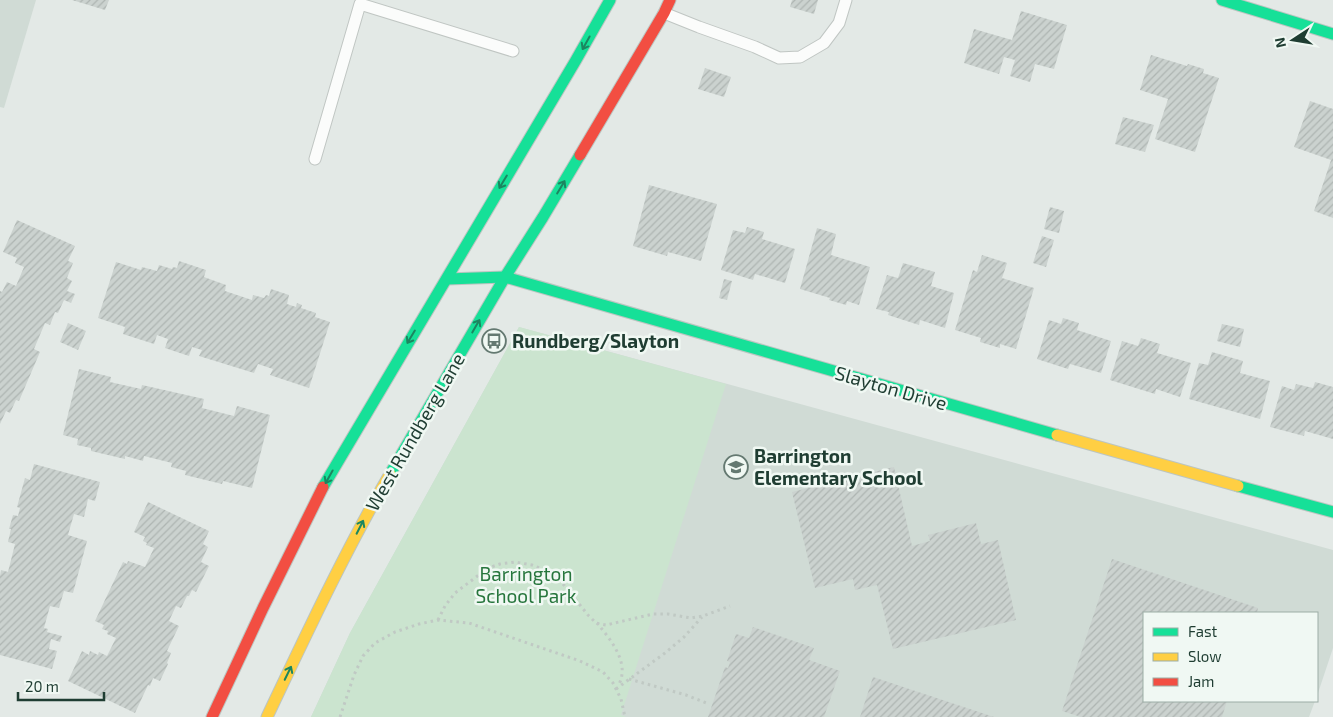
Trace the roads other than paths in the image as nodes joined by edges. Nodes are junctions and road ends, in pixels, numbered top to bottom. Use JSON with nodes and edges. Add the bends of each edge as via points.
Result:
{"nodes":[{"id":1,"x":610,"y":0,"type":"edge"},
{"id":2,"x":670,"y":0,"type":"edge"},
{"id":3,"x":846,"y":0,"type":"edge"},
{"id":4,"x":1222,"y":0,"type":"edge"},
{"id":5,"x":361,"y":2,"type":"edge"},
{"id":6,"x":664,"y":13,"type":"junction"},
{"id":7,"x":1333,"y":34,"type":"edge"},
{"id":8,"x":513,"y":51,"type":"dead end"},
{"id":9,"x":315,"y":159,"type":"dead end"},
{"id":10,"x":505,"y":277,"type":"junction"},
{"id":11,"x":447,"y":279,"type":"junction"},
{"id":12,"x":1333,"y":512,"type":"edge"},
{"id":13,"x":212,"y":717,"type":"edge"},
{"id":14,"x":268,"y":717,"type":"edge"}],
"edges":[{"from":1,"to":11,"type":"main road","one_way":true},
{"from":2,"to":6,"type":"main road","name":"West Rundberg Lane"},
{"from":3,"to":6,"type":"lane","via":[[839,23],[824,43],[800,57],[780,58]]},
{"from":4,"to":7,"type":"main road"},
{"from":5,"to":8,"type":"lane"},
{"from":5,"to":9,"type":"lane"},
{"from":10,"to":6,"type":"main road","name":"West Rundberg Lane","one_way":true},
{"from":10,"to":11,"type":"main road","name":"Slayton Drive"},
{"from":10,"to":12,"type":"main road","name":"Slayton Drive"},
{"from":14,"to":10,"type":"main road","name":"West Rundberg Lane","one_way":true,"via":[[371,508]]},
{"from":11,"to":13,"type":"main road","one_way":true,"via":[[328,478]]}]}
